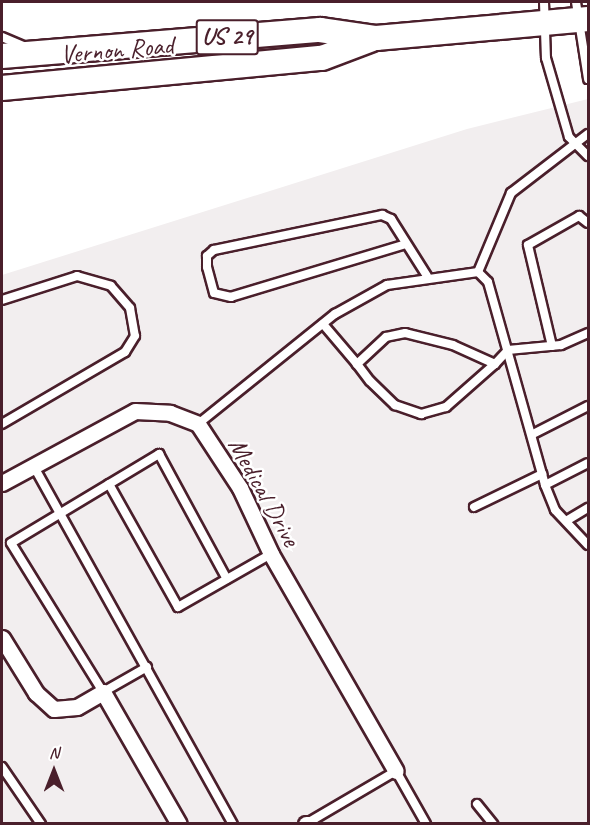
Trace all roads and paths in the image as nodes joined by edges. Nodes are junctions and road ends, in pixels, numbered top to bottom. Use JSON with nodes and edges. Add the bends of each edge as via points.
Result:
{"nodes":[{"id":1,"x":544,"y":12,"type":"edge"},
{"id":2,"x":581,"y":13,"type":"edge"},
{"id":3,"x":2,"y":37,"type":"edge"},
{"id":4,"x":376,"y":38,"type":"junction"},
{"id":5,"x":38,"y":52,"type":"junction"},
{"id":6,"x":2,"y":56,"type":"edge"},
{"id":7,"x":588,"y":79,"type":"edge"},
{"id":8,"x":2,"y":88,"type":"edge"},
{"id":9,"x":588,"y":134,"type":"edge"},
{"id":10,"x":575,"y":143,"type":"junction"},
{"id":11,"x":588,"y":156,"type":"edge"},
{"id":12,"x":588,"y":223,"type":"edge"},
{"id":13,"x":406,"y":244,"type":"junction"},
{"id":14,"x":478,"y":272,"type":"junction"},
{"id":15,"x":427,"y":276,"type":"junction"},
{"id":16,"x":2,"y":300,"type":"edge"},
{"id":17,"x":323,"y":324,"type":"junction"},
{"id":18,"x":588,"y":333,"type":"edge"},
{"id":19,"x":552,"y":346,"type":"junction"},
{"id":20,"x":508,"y":350,"type":"junction"},
{"id":21,"x":357,"y":364,"type":"junction"},
{"id":22,"x":495,"y":364,"type":"junction"},
{"id":23,"x":588,"y":406,"type":"edge"},
{"id":24,"x":2,"y":424,"type":"edge"},
{"id":25,"x":198,"y":424,"type":"junction"},
{"id":26,"x":533,"y":434,"type":"junction"},
{"id":27,"x":588,"y":463,"type":"edge"},
{"id":28,"x":32,"y":464,"type":"junction"},
{"id":29,"x":542,"y":474,"type":"junction"},
{"id":30,"x":2,"y":483,"type":"edge"},
{"id":31,"x":109,"y":484,"type":"junction"},
{"id":32,"x":544,"y":485,"type":"junction"},
{"id":33,"x":474,"y":507,"type":"dead end"},
{"id":34,"x":588,"y":508,"type":"edge"},
{"id":35,"x":60,"y":513,"type":"junction"},
{"id":36,"x":566,"y":521,"type":"junction"},
{"id":37,"x":588,"y":544,"type":"edge"},
{"id":38,"x":271,"y":554,"type":"junction"},
{"id":39,"x":227,"y":579,"type":"junction"},
{"id":40,"x":2,"y":638,"type":"edge"},
{"id":41,"x":147,"y":667,"type":"junction"},
{"id":42,"x":103,"y":692,"type":"junction"},
{"id":43,"x":2,"y":767,"type":"edge"},
{"id":44,"x":396,"y":771,"type":"junction"},
{"id":45,"x":477,"y":804,"type":"dead end"},
{"id":46,"x":308,"y":823,"type":"edge"},
{"id":47,"x":41,"y":824,"type":"edge"},
{"id":48,"x":179,"y":824,"type":"edge"},
{"id":49,"x":233,"y":824,"type":"edge"},
{"id":50,"x":426,"y":824,"type":"edge"},
{"id":51,"x":493,"y":824,"type":"edge"}],
"edges":[{"from":1,"to":2,"type":"main road","name":"Vernon Road","number":"US 29"},
{"from":1,"to":4,"type":"main road","name":"Vernon Road","number":"US 29"},
{"from":1,"to":10,"type":"lane","via":[[546,58]]},
{"from":2,"to":7,"type":"lane"},
{"from":3,"to":5,"type":"lane"},
{"from":4,"to":5,"type":"main road","name":"Vernon Road","number":"US 29","via":[[320,30]]},
{"from":4,"to":8,"type":"main road","name":"Vernon Road","number":"US 29","via":[[322,58]]},
{"from":5,"to":6,"type":"main road","name":"Vernon Road","number":"US 29"},
{"from":9,"to":10,"type":"lane"},
{"from":10,"to":11,"type":"lane"},
{"from":10,"to":14,"type":"lane","via":[[512,193]]},
{"from":12,"to":19,"type":"lane","via":[[579,216],[528,245]]},
{"from":13,"to":13,"type":"lane","via":[[391,219],[365,215],[214,250],[207,256],[207,267],[214,294],[231,297]]},
{"from":13,"to":15,"type":"lane"},
{"from":14,"to":15,"type":"lane"},
{"from":14,"to":20,"type":"lane","via":[[488,282]]},
{"from":15,"to":17,"type":"lane","via":[[387,285]]},
{"from":16,"to":24,"type":"lane","via":[[76,276],[111,286],[130,308],[135,336],[125,352]]},
{"from":17,"to":21,"type":"lane"},
{"from":17,"to":25,"type":"lane"},
{"from":18,"to":19,"type":"lane"},
{"from":19,"to":20,"type":"lane"},
{"from":20,"to":22,"type":"lane"},
{"from":20,"to":26,"type":"lane"},
{"from":21,"to":22,"type":"lane","via":[[386,336],[405,333],[453,345]]},
{"from":21,"to":22,"type":"lane","via":[[395,405],[421,414],[446,407]]},
{"from":23,"to":26,"type":"lane"},
{"from":25,"to":28,"type":"street","name":"Medical Drive","via":[[170,412],[135,411]]},
{"from":25,"to":38,"type":"street","name":"Medical Drive","via":[[240,488]]},
{"from":26,"to":29,"type":"lane"},
{"from":27,"to":32,"type":"lane"},
{"from":28,"to":30,"type":"street","name":"Medical Drive"},
{"from":28,"to":35,"type":"lane"},
{"from":29,"to":32,"type":"lane"},
{"from":29,"to":33,"type":"lane"},
{"from":31,"to":35,"type":"lane"},
{"from":31,"to":39,"type":"lane","via":[[178,607]]},
{"from":31,"to":39,"type":"lane","via":[[159,454]]},
{"from":32,"to":36,"type":"lane"},
{"from":34,"to":36,"type":"lane"},
{"from":35,"to":41,"type":"lane"},
{"from":35,"to":42,"type":"lane","via":[[10,543]]},
{"from":36,"to":37,"type":"lane"},
{"from":38,"to":39,"type":"lane"},
{"from":38,"to":44,"type":"street","name":"Medical Drive"},
{"from":40,"to":42,"type":"street","via":[[36,693],[54,709],[77,707]]},
{"from":41,"to":42,"type":"lane"},
{"from":41,"to":49,"type":"lane"},
{"from":42,"to":48,"type":"street"},
{"from":43,"to":47,"type":"lane"},
{"from":44,"to":46,"type":"lane"},
{"from":44,"to":50,"type":"lane"},
{"from":45,"to":51,"type":"lane"}]}
